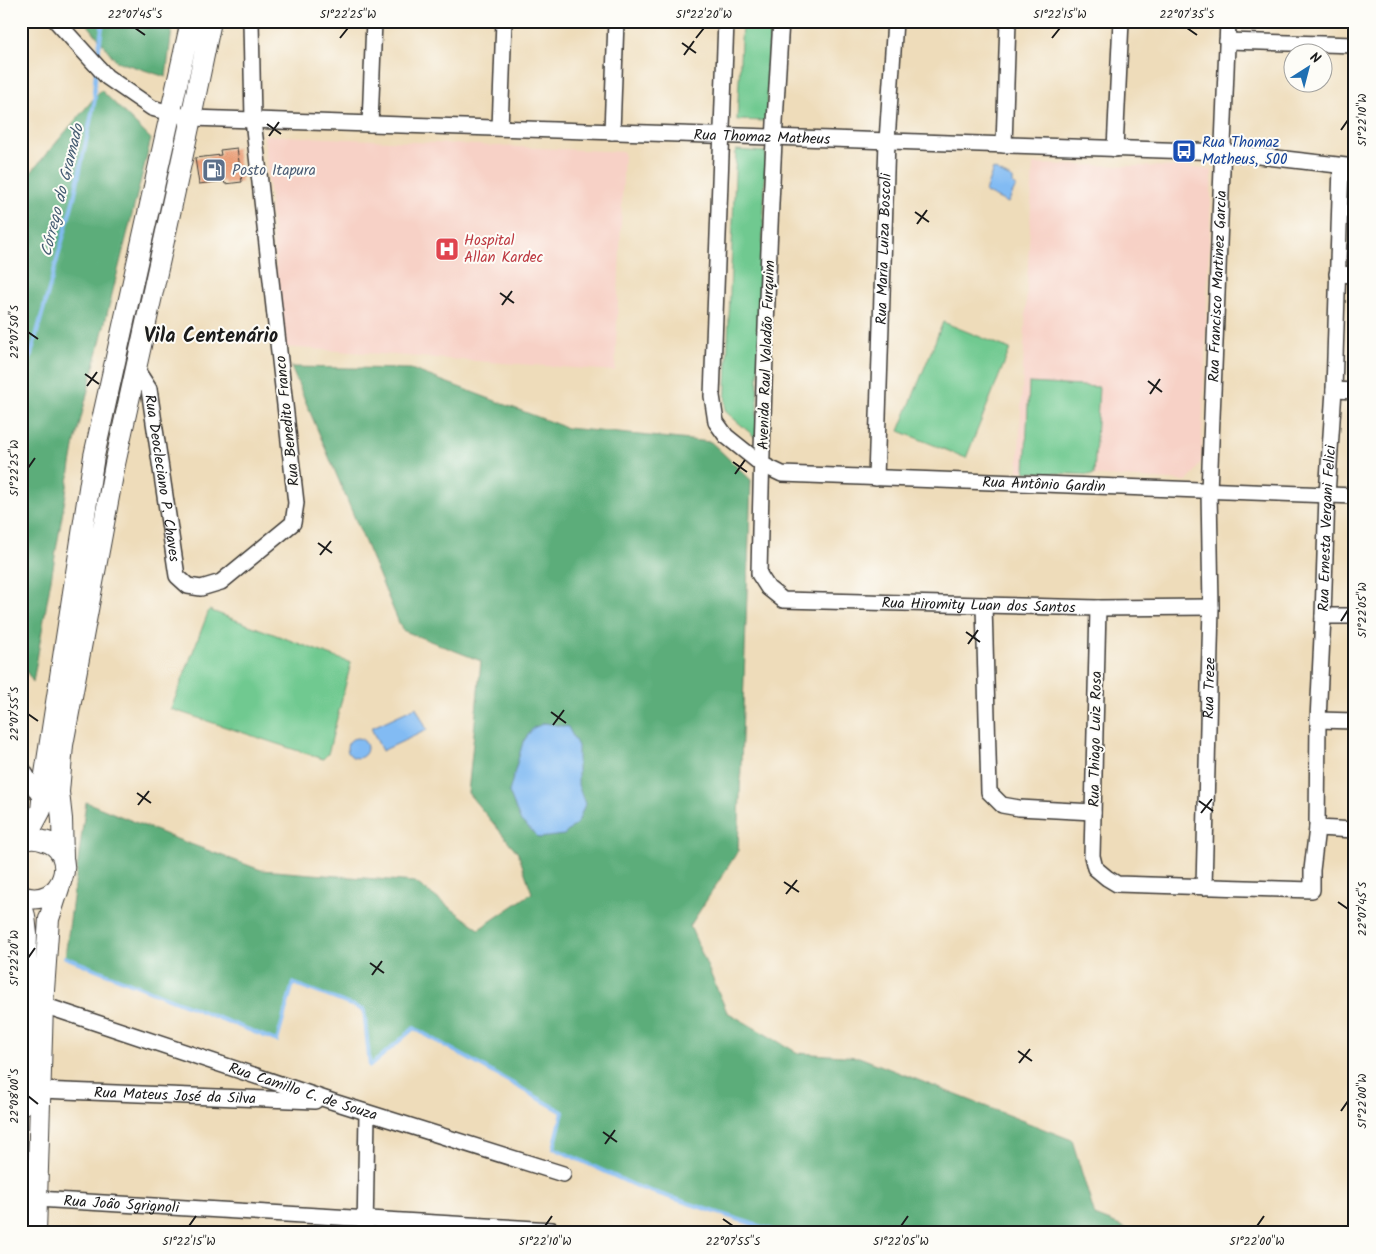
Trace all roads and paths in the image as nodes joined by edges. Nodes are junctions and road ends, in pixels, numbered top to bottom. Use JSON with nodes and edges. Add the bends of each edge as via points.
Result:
{"nodes":[{"id":1,"x":56,"y":21,"type":"edge"},
{"id":2,"x":191,"y":21,"type":"edge"},
{"id":3,"x":211,"y":21,"type":"edge"},
{"id":4,"x":251,"y":21,"type":"edge"},
{"id":5,"x":374,"y":21,"type":"edge"},
{"id":6,"x":504,"y":21,"type":"edge"},
{"id":7,"x":616,"y":21,"type":"edge"},
{"id":8,"x":726,"y":21,"type":"edge"},
{"id":9,"x":781,"y":21,"type":"edge"},
{"id":10,"x":895,"y":21,"type":"edge"},
{"id":11,"x":1008,"y":21,"type":"edge"},
{"id":12,"x":1121,"y":21,"type":"edge"},
{"id":13,"x":1228,"y":21,"type":"edge"},
{"id":14,"x":1227,"y":40,"type":"junction"},
{"id":15,"x":1355,"y":45,"type":"edge"},
{"id":16,"x":170,"y":114,"type":"junction"},
{"id":17,"x":192,"y":118,"type":"junction"},
{"id":18,"x":253,"y":120,"type":"junction"},
{"id":19,"x":370,"y":124,"type":"junction"},
{"id":20,"x":500,"y":128,"type":"junction"},
{"id":21,"x":612,"y":132,"type":"junction"},
{"id":22,"x":722,"y":136,"type":"junction"},
{"id":23,"x":774,"y":137,"type":"junction"},
{"id":24,"x":887,"y":141,"type":"junction"},
{"id":25,"x":1004,"y":145,"type":"junction"},
{"id":26,"x":1115,"y":149,"type":"junction"},
{"id":27,"x":1223,"y":152,"type":"junction"},
{"id":28,"x":1348,"y":167,"type":"edge"},
{"id":29,"x":1337,"y":274,"type":"junction"},
{"id":30,"x":1355,"y":275,"type":"edge"},
{"id":31,"x":136,"y":369,"type":"junction"},
{"id":32,"x":1334,"y":390,"type":"junction"},
{"id":33,"x":1355,"y":391,"type":"edge"},
{"id":34,"x":761,"y":464,"type":"junction"},
{"id":35,"x":876,"y":478,"type":"junction"},
{"id":36,"x":1209,"y":491,"type":"junction"},
{"id":37,"x":1327,"y":495,"type":"junction"},
{"id":38,"x":1355,"y":496,"type":"edge"},
{"id":39,"x":188,"y":586,"type":"joint"},
{"id":40,"x":984,"y":605,"type":"junction"},
{"id":41,"x":1210,"y":607,"type":"junction"},
{"id":42,"x":1098,"y":608,"type":"junction"},
{"id":43,"x":1323,"y":616,"type":"junction"},
{"id":44,"x":1355,"y":616,"type":"edge"},
{"id":45,"x":1318,"y":720,"type":"junction"},
{"id":46,"x":1355,"y":721,"type":"edge"},
{"id":47,"x":21,"y":767,"type":"edge"},
{"id":48,"x":43,"y":802,"type":"junction"},
{"id":49,"x":1093,"y":812,"type":"junction"},
{"id":50,"x":1317,"y":828,"type":"junction"},
{"id":51,"x":1355,"y":830,"type":"edge"},
{"id":52,"x":23,"y":841,"type":"edge"},
{"id":53,"x":62,"y":858,"type":"junction"},
{"id":54,"x":61,"y":882,"type":"junction"},
{"id":55,"x":1204,"y":887,"type":"junction"},
{"id":56,"x":21,"y":896,"type":"edge"},
{"id":57,"x":21,"y":903,"type":"edge"},
{"id":58,"x":43,"y":1005,"type":"junction"},
{"id":59,"x":22,"y":1074,"type":"edge"},
{"id":60,"x":40,"y":1090,"type":"junction"},
{"id":61,"x":334,"y":1102,"type":"junction"},
{"id":62,"x":21,"y":1106,"type":"edge"},
{"id":63,"x":367,"y":1113,"type":"junction"},
{"id":64,"x":563,"y":1174,"type":"dead end"},
{"id":65,"x":29,"y":1197,"type":"edge"},
{"id":66,"x":365,"y":1226,"type":"edge"},
{"id":67,"x":553,"y":1232,"type":"edge"},
{"id":68,"x":36,"y":1233,"type":"edge"}],
"edges":[{"from":1,"to":16,"type":"street","name":"Rua Thomaz Matheus","via":[[107,77],[152,108]]},
{"from":2,"to":16,"type":"main road"},
{"from":3,"to":17,"type":"main road"},
{"from":4,"to":18,"type":"street","name":"Rua Benedito Franco"},
{"from":5,"to":19,"type":"street"},
{"from":6,"to":20,"type":"street"},
{"from":7,"to":21,"type":"street"},
{"from":8,"to":22,"type":"street","name":"Avenida Raul Valadão Furquim"},
{"from":9,"to":23,"type":"street","name":"Avenida Raul Valadão Furquim"},
{"from":10,"to":24,"type":"street","name":"Rua Maria Luiza Boscoli"},
{"from":11,"to":25,"type":"street"},
{"from":12,"to":26,"type":"street"},
{"from":13,"to":14,"type":"street","name":"Rua Francisco Martinez Garcia"},
{"from":14,"to":15,"type":"street"},
{"from":14,"to":27,"type":"street","name":"Rua Francisco Martinez Garcia"},
{"from":16,"to":17,"type":"street","name":"Rua Thomaz Matheus"},
{"from":16,"to":48,"type":"main road","via":[[94,456]]},
{"from":17,"to":18,"type":"street","name":"Rua Thomaz Matheus"},
{"from":17,"to":31,"type":"main road"},
{"from":18,"to":19,"type":"street","name":"Rua Thomaz Matheus"},
{"from":18,"to":39,"type":"street","name":"Rua Benedito Franco","via":[[296,503],[293,523],[221,582],[201,588]]},
{"from":19,"to":20,"type":"street","name":"Rua Thomaz Matheus"},
{"from":20,"to":21,"type":"street","name":"Rua Thomaz Matheus"},
{"from":21,"to":22,"type":"street","name":"Rua Thomaz Matheus"},
{"from":22,"to":23,"type":"street","name":"Rua Thomaz Matheus"},
{"from":22,"to":34,"type":"street","name":"Avenida Raul Valadão Furquim","via":[[712,396],[716,422],[726,436]]},
{"from":23,"to":24,"type":"street","name":"Rua Thomaz Matheus"},
{"from":23,"to":34,"type":"street","name":"Avenida Raul Valadão Furquim"},
{"from":24,"to":25,"type":"street","name":"Rua Thomaz Matheus"},
{"from":24,"to":35,"type":"street","name":"Rua Maria Luiza Boscoli"},
{"from":25,"to":26,"type":"street","name":"Rua Thomaz Matheus"},
{"from":26,"to":27,"type":"street","name":"Rua Thomaz Matheus"},
{"from":27,"to":28,"type":"street","name":"Rua Thomaz Matheus"},
{"from":27,"to":36,"type":"street","name":"Rua Francisco Martinez Garcia"},
{"from":28,"to":29,"type":"street","name":"Rua Ernesta Vergani Felici"},
{"from":29,"to":30,"type":"street"},
{"from":29,"to":32,"type":"street","name":"Rua Ernesta Vergani Felici"},
{"from":31,"to":39,"type":"street","name":"Rua Deocleciano P. Chaves","via":[[149,389],[177,576]]},
{"from":31,"to":53,"type":"main road","via":[[115,464],[63,745],[59,792]]},
{"from":32,"to":33,"type":"street"},
{"from":32,"to":37,"type":"street","name":"Rua Ernesta Vergani Felici"},
{"from":34,"to":35,"type":"street","name":"Rua Antônio Gardin","via":[[782,474]]},
{"from":34,"to":40,"type":"street","name":"Rua Hiromity Luan dos Santos","via":[[759,574],[768,588],[783,600]]},
{"from":35,"to":36,"type":"street","name":"Rua Antônio Gardin"},
{"from":36,"to":37,"type":"street","name":"Rua Antônio Gardin"},
{"from":36,"to":41,"type":"street","name":"Rua Treze"},
{"from":37,"to":38,"type":"street","name":"Rua Antônio Gardin"},
{"from":37,"to":43,"type":"street","name":"Rua Ernesta Vergani Felici"},
{"from":40,"to":42,"type":"street","name":"Rua Hiromity Luan dos Santos"},
{"from":40,"to":49,"type":"street","via":[[989,792],[1002,805]]},
{"from":41,"to":42,"type":"street","name":"Rua Hiromity Luan dos Santos"},
{"from":41,"to":55,"type":"street","name":"Rua Treze"},
{"from":42,"to":49,"type":"street","name":"Rua Thiago Luiz Rosa"},
{"from":43,"to":44,"type":"street"},
{"from":43,"to":45,"type":"street","name":"Rua Ernesta Vergani Felici"},
{"from":45,"to":46,"type":"street"},
{"from":45,"to":50,"type":"street","name":"Rua Ernesta Vergani Felici"},
{"from":47,"to":48,"type":"street"},
{"from":48,"to":52,"type":"main road","via":[[38,818]]},
{"from":49,"to":55,"type":"street","name":"Rua Thiago Luiz Rosa","via":[[1092,856],[1095,868],[1107,878],[1117,884]]},
{"from":50,"to":51,"type":"street"},
{"from":50,"to":55,"type":"street","name":"Rua Ernesta Vergani Felici","via":[[1312,890]]},
{"from":52,"to":53,"type":"main road","via":[[36,839],[48,842]]},
{"from":53,"to":54,"type":"main road"},
{"from":54,"to":56,"type":"main road","via":[[49,895],[39,898]]},
{"from":54,"to":58,"type":"main road","via":[[49,919]]},
{"from":57,"to":59,"type":"main road","via":[[27,934]]},
{"from":58,"to":60,"type":"main road"},
{"from":58,"to":61,"type":"street","name":"Rua Camillo C. de Souza"},
{"from":59,"to":60,"type":"street"},
{"from":59,"to":62,"type":"main road"},
{"from":60,"to":61,"type":"street","name":"Rua Mateus José da Silva"},
{"from":60,"to":65,"type":"main road"},
{"from":61,"to":63,"type":"street","name":"Rua Camillo C. de Souza"},
{"from":63,"to":64,"type":"street","name":"Rua Camillo C. de Souza"},
{"from":63,"to":66,"type":"street"},
{"from":65,"to":66,"type":"street","name":"Rua João Sgrignoli"},
{"from":65,"to":68,"type":"main road"},
{"from":66,"to":67,"type":"street","name":"Rua João Sgrignoli"}]}
